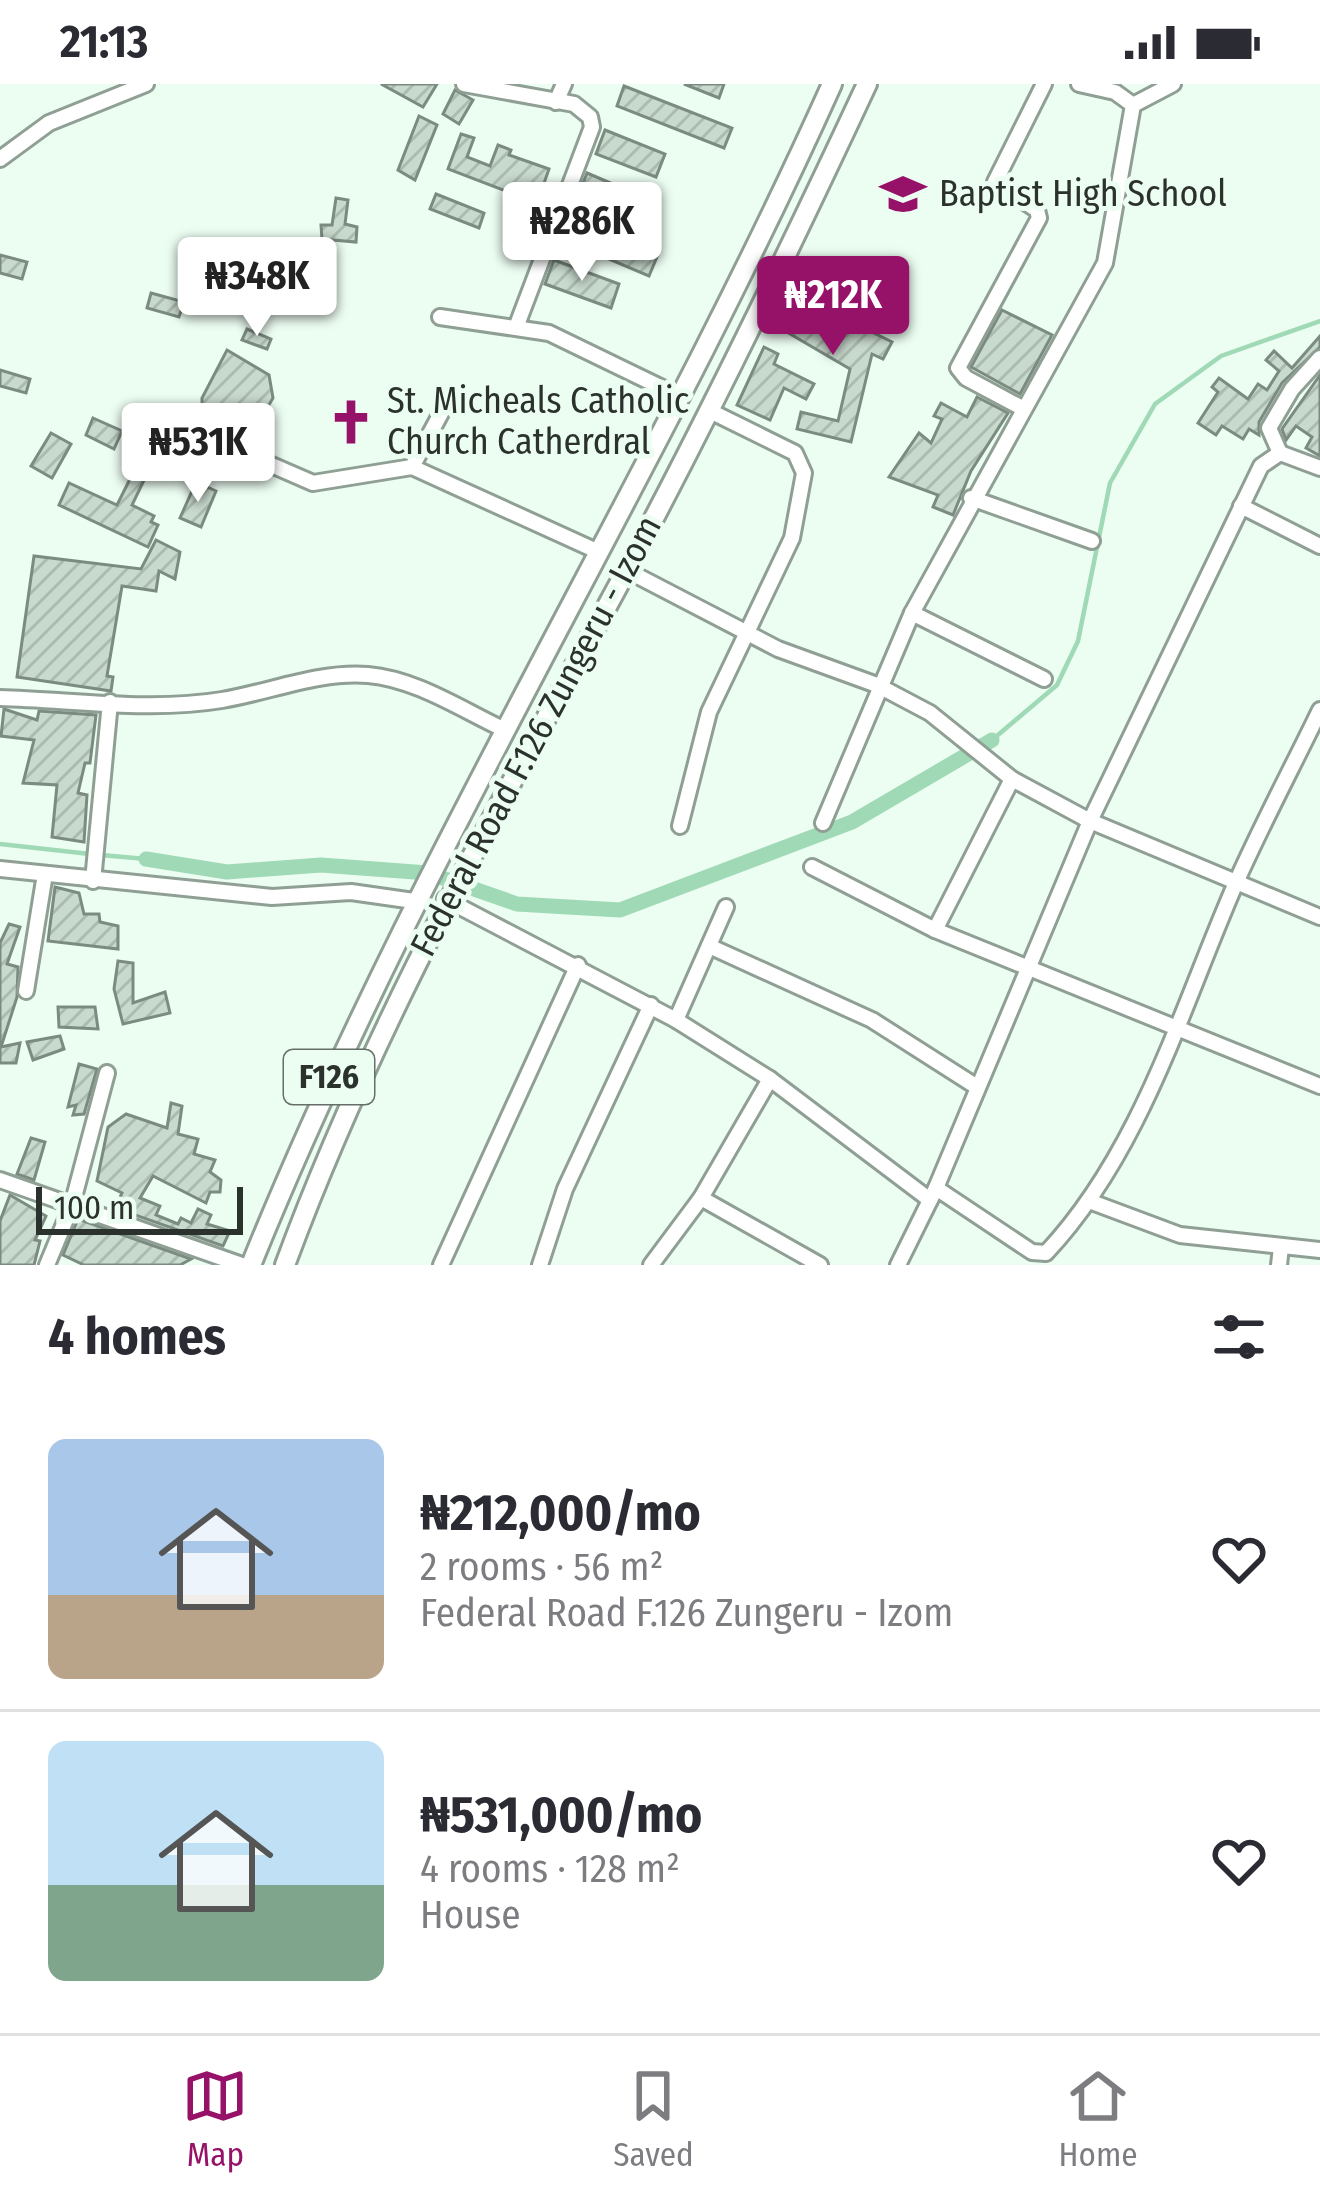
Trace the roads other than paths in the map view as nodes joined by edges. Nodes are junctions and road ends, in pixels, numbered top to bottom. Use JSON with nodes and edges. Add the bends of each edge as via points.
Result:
{"nodes":[{"id":1,"x":146,"y":84,"type":"edge"},
{"id":2,"x":464,"y":84,"type":"edge"},
{"id":3,"x":564,"y":84,"type":"edge"},
{"id":4,"x":832,"y":84,"type":"edge"},
{"id":5,"x":867,"y":84,"type":"edge"},
{"id":6,"x":1044,"y":84,"type":"edge"},
{"id":7,"x":1079,"y":84,"type":"edge"},
{"id":8,"x":1173,"y":84,"type":"edge"},
{"id":9,"x":556,"y":102,"type":"junction"},
{"id":10,"x":1133,"y":105,"type":"junction"},
{"id":11,"x":0,"y":160,"type":"edge"},
{"id":12,"x":440,"y":317,"type":"dead end"},
{"id":13,"x":517,"y":325,"type":"junction"},
{"id":14,"x":1320,"y":358,"type":"edge"},
{"id":15,"x":681,"y":397,"type":"junction"},
{"id":16,"x":446,"y":404,"type":"dead end"},
{"id":17,"x":1022,"y":408,"type":"junction"},
{"id":18,"x":710,"y":411,"type":"junction"},
{"id":19,"x":184,"y":427,"type":"dead end"},
{"id":20,"x":1280,"y":452,"type":"junction"},
{"id":21,"x":412,"y":466,"type":"junction"},
{"id":22,"x":1320,"y":468,"type":"edge"},
{"id":23,"x":971,"y":497,"type":"junction"},
{"id":24,"x":1241,"y":506,"type":"junction"},
{"id":25,"x":1092,"y":541,"type":"dead end"},
{"id":26,"x":1320,"y":546,"type":"edge"},
{"id":27,"x":599,"y":552,"type":"junction"},
{"id":28,"x":626,"y":571,"type":"junction"},
{"id":29,"x":912,"y":613,"type":"junction"},
{"id":30,"x":748,"y":634,"type":"junction"},
{"id":31,"x":1044,"y":679,"type":"dead end"},
{"id":32,"x":531,"y":681,"type":"junction"},
{"id":33,"x":878,"y":686,"type":"junction"},
{"id":34,"x":559,"y":695,"type":"junction"},
{"id":35,"x":0,"y":698,"type":"edge"},
{"id":36,"x":110,"y":703,"type":"junction"},
{"id":37,"x":1320,"y":710,"type":"edge"},
{"id":38,"x":505,"y":730,"type":"junction"},
{"id":39,"x":1012,"y":779,"type":"junction"},
{"id":40,"x":1090,"y":820,"type":"junction"},
{"id":41,"x":823,"y":823,"type":"dead end"},
{"id":42,"x":680,"y":826,"type":"dead end"},
{"id":43,"x":812,"y":867,"type":"dead end"},
{"id":44,"x":0,"y":869,"type":"edge"},
{"id":45,"x":94,"y":873,"type":"junction"},
{"id":46,"x":45,"y":874,"type":"junction"},
{"id":47,"x":1236,"y":881,"type":"junction"},
{"id":48,"x":446,"y":897,"type":"junction"},
{"id":49,"x":416,"y":898,"type":"junction"},
{"id":50,"x":726,"y":908,"type":"dead end"},
{"id":51,"x":1320,"y":916,"type":"edge"},
{"id":52,"x":935,"y":930,"type":"junction"},
{"id":53,"x":709,"y":946,"type":"junction"},
{"id":54,"x":578,"y":965,"type":"junction"},
{"id":55,"x":1028,"y":965,"type":"junction"},
{"id":56,"x":26,"y":991,"type":"dead end"},
{"id":57,"x":652,"y":1005,"type":"junction"},
{"id":58,"x":676,"y":1020,"type":"junction"},
{"id":59,"x":1176,"y":1027,"type":"junction"},
{"id":60,"x":106,"y":1073,"type":"dead end"},
{"id":61,"x":770,"y":1079,"type":"junction"},
{"id":62,"x":1320,"y":1086,"type":"edge"},
{"id":63,"x":976,"y":1087,"type":"junction"},
{"id":64,"x":0,"y":1180,"type":"edge"},
{"id":65,"x":933,"y":1194,"type":"junction"},
{"id":66,"x":700,"y":1198,"type":"junction"},
{"id":67,"x":1089,"y":1201,"type":"junction"},
{"id":68,"x":72,"y":1205,"type":"junction"},
{"id":69,"x":1281,"y":1247,"type":"junction"},
{"id":70,"x":1320,"y":1250,"type":"edge"},
{"id":71,"x":46,"y":1265,"type":"edge"},
{"id":72,"x":247,"y":1265,"type":"edge"},
{"id":73,"x":285,"y":1265,"type":"edge"},
{"id":74,"x":441,"y":1265,"type":"edge"},
{"id":75,"x":540,"y":1265,"type":"edge"},
{"id":76,"x":651,"y":1265,"type":"edge"},
{"id":77,"x":820,"y":1265,"type":"edge"},
{"id":78,"x":898,"y":1265,"type":"edge"},
{"id":79,"x":1279,"y":1265,"type":"edge"}],
"edges":[{"from":1,"to":11,"type":"street","via":[[49,123]]},
{"from":2,"to":9,"type":"street"},
{"from":3,"to":9,"type":"street"},
{"from":4,"to":15,"type":"main road","name":"Federal Road F.126 Zungeru - Izom","number":"F126"},
{"from":5,"to":18,"type":"main road","name":"Federal Road F.126 Zungeru - Izom","number":"F126"},
{"from":6,"to":17,"type":"street","via":[[995,182],[1039,218],[958,368]]},
{"from":7,"to":10,"type":"street"},
{"from":8,"to":10,"type":"street"},
{"from":9,"to":13,"type":"street","via":[[584,109],[592,127]]},
{"from":10,"to":17,"type":"street","via":[[1105,262]]},
{"from":12,"to":13,"type":"street"},
{"from":13,"to":15,"type":"street"},
{"from":14,"to":20,"type":"street","via":[[1269,428]]},
{"from":15,"to":27,"type":"main road","name":"Federal Road F.126 Zungeru - Izom","number":"F126"},
{"from":16,"to":21,"type":"street"},
{"from":17,"to":23,"type":"street"},
{"from":18,"to":28,"type":"main road","name":"Federal Road F.126 Zungeru - Izom","number":"F126"},
{"from":18,"to":30,"type":"street","via":[[802,462],[792,538]]},
{"from":19,"to":21,"type":"street","via":[[322,485]]},
{"from":20,"to":22,"type":"street"},
{"from":20,"to":24,"type":"street","via":[[1261,466]]},
{"from":21,"to":27,"type":"street"},
{"from":23,"to":25,"type":"street"},
{"from":23,"to":29,"type":"street"},
{"from":24,"to":26,"type":"street"},
{"from":24,"to":40,"type":"street"},
{"from":27,"to":32,"type":"main road","name":"Federal Road F.126 Zungeru - Izom","number":"F126"},
{"from":28,"to":30,"type":"street"},
{"from":28,"to":34,"type":"main road","name":"Federal Road F.126 Zungeru - Izom","number":"F126"},
{"from":29,"to":31,"type":"street"},
{"from":29,"to":33,"type":"street"},
{"from":30,"to":33,"type":"street"},
{"from":30,"to":42,"type":"street","via":[[701,734]]},
{"from":32,"to":34,"type":"main road"},
{"from":32,"to":38,"type":"main road","name":"Federal Road F.126 Zungeru - Izom","number":"F126"},
{"from":33,"to":39,"type":"street","via":[[965,737]]},
{"from":33,"to":41,"type":"street"},
{"from":34,"to":48,"type":"main road","name":"Federal Road F.126 Zungeru - Izom","number":"F126"},
{"from":35,"to":36,"type":"street"},
{"from":36,"to":38,"type":"street","via":[[221,700],[370,675]]},
{"from":36,"to":45,"type":"street"},
{"from":37,"to":47,"type":"street"},
{"from":38,"to":49,"type":"main road","name":"Federal Road F.126 Zungeru - Izom","number":"F126"},
{"from":39,"to":40,"type":"street"},
{"from":39,"to":52,"type":"street"},
{"from":40,"to":47,"type":"street"},
{"from":40,"to":55,"type":"street"},
{"from":43,"to":52,"type":"street"},
{"from":44,"to":46,"type":"street"},
{"from":45,"to":46,"type":"street"},
{"from":45,"to":49,"type":"street","via":[[272,897]]},
{"from":46,"to":56,"type":"street"},
{"from":47,"to":51,"type":"street"},
{"from":47,"to":59,"type":"street"},
{"from":48,"to":54,"type":"street"},
{"from":48,"to":73,"type":"main road","name":"Federal Road F.126 Zungeru - Izom","number":"F126","via":[[367,1059]]},
{"from":49,"to":72,"type":"main road","name":"Federal Road F.126 Zungeru - Izom","number":"F126"},
{"from":50,"to":53,"type":"street"},
{"from":52,"to":55,"type":"street"},
{"from":53,"to":58,"type":"street"},
{"from":53,"to":63,"type":"street","via":[[872,1020]]},
{"from":54,"to":57,"type":"street"},
{"from":54,"to":74,"type":"street"},
{"from":55,"to":59,"type":"street"},
{"from":55,"to":63,"type":"street"},
{"from":57,"to":58,"type":"street"},
{"from":57,"to":75,"type":"street","via":[[565,1189]]},
{"from":58,"to":61,"type":"street"},
{"from":59,"to":62,"type":"street"},
{"from":59,"to":67,"type":"street"},
{"from":60,"to":68,"type":"street"},
{"from":61,"to":65,"type":"street"},
{"from":61,"to":66,"type":"street"},
{"from":63,"to":65,"type":"street"},
{"from":64,"to":68,"type":"street"},
{"from":65,"to":67,"type":"street","via":[[1046,1253]]},
{"from":65,"to":78,"type":"street"},
{"from":66,"to":76,"type":"street"},
{"from":66,"to":77,"type":"street"},
{"from":67,"to":69,"type":"street","via":[[1180,1235]]},
{"from":68,"to":71,"type":"street"},
{"from":68,"to":72,"type":"street"},
{"from":69,"to":70,"type":"street"},
{"from":69,"to":79,"type":"street"}]}
